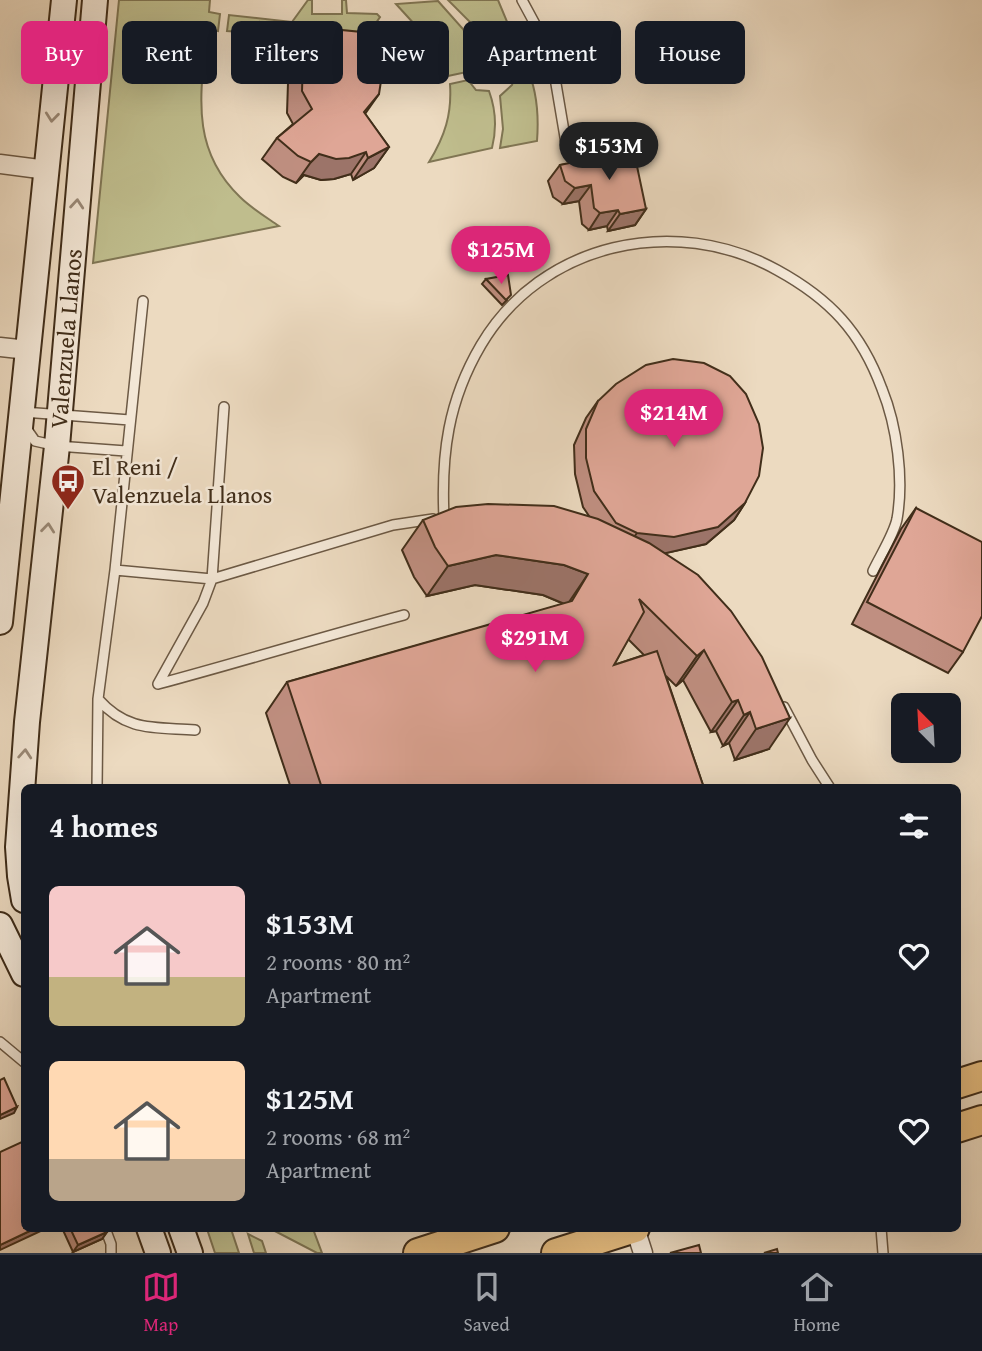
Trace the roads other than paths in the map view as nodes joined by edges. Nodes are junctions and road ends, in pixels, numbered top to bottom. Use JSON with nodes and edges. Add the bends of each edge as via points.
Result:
{"nodes":[{"id":1,"x":64,"y":0,"type":"edge"},
{"id":2,"x":95,"y":0,"type":"edge"},
{"id":3,"x":522,"y":0,"type":"edge"},
{"id":4,"x":566,"y":143,"type":"dead end"},
{"id":5,"x":0,"y":164,"type":"edge"},
{"id":6,"x":47,"y":170,"type":"junction"},
{"id":7,"x":143,"y":301,"type":"dead end"},
{"id":8,"x":0,"y":347,"type":"edge"},
{"id":9,"x":28,"y":350,"type":"junction"},
{"id":10,"x":225,"y":407,"type":"dead end"},
{"id":11,"x":21,"y":416,"type":"junction"},
{"id":12,"x":59,"y":416,"type":"junction"},
{"id":13,"x":130,"y":420,"type":"junction"},
{"id":14,"x":57,"y":446,"type":"junction"},
{"id":15,"x":126,"y":451,"type":"junction"},
{"id":16,"x":444,"y":518,"type":"junction"},
{"id":17,"x":455,"y":518,"type":"edge"},
{"id":18,"x":5,"y":534,"type":"edge"},
{"id":19,"x":115,"y":570,"type":"junction"},
{"id":20,"x":873,"y":571,"type":"dead end"},
{"id":21,"x":212,"y":579,"type":"junction"},
{"id":22,"x":404,"y":615,"type":"dead end"},
{"id":23,"x":0,"y":622,"type":"edge"},
{"id":24,"x":776,"y":696,"type":"edge"},
{"id":25,"x":98,"y":699,"type":"junction"},
{"id":26,"x":195,"y":730,"type":"dead end"},
{"id":27,"x":23,"y":784,"type":"edge"},
{"id":28,"x":97,"y":784,"type":"edge"},
{"id":29,"x":827,"y":784,"type":"edge"},
{"id":30,"x":21,"y":805,"type":"edge"},
{"id":31,"x":21,"y":883,"type":"edge"},
{"id":32,"x":2,"y":932,"type":"edge"},
{"id":33,"x":21,"y":968,"type":"edge"},
{"id":34,"x":0,"y":1042,"type":"edge"},
{"id":35,"x":21,"y":1060,"type":"edge"},
{"id":36,"x":982,"y":1076,"type":"edge"},
{"id":37,"x":961,"y":1083,"type":"edge"},
{"id":38,"x":982,"y":1120,"type":"edge"},
{"id":39,"x":961,"y":1127,"type":"edge"},
{"id":40,"x":106,"y":1232,"type":"edge"},
{"id":41,"x":150,"y":1232,"type":"edge"},
{"id":42,"x":182,"y":1232,"type":"edge"},
{"id":43,"x":483,"y":1232,"type":"edge"},
{"id":44,"x":622,"y":1232,"type":"edge"},
{"id":45,"x":636,"y":1232,"type":"edge"},
{"id":46,"x":881,"y":1232,"type":"edge"},
{"id":47,"x":111,"y":1253,"type":"edge"},
{"id":48,"x":158,"y":1253,"type":"edge"},
{"id":49,"x":190,"y":1253,"type":"edge"},
{"id":50,"x":418,"y":1253,"type":"edge"},
{"id":51,"x":556,"y":1253,"type":"edge"},
{"id":52,"x":643,"y":1253,"type":"edge"},
{"id":53,"x":883,"y":1253,"type":"edge"}],
"edges":[{"from":1,"to":6,"type":"main road","name":"Valenzuela Llanos","one_way":true},
{"from":12,"to":2,"type":"main road","name":"Valenzuela Llanos","one_way":true},
{"from":3,"to":4,"type":"lane","via":[[554,72]]},
{"from":5,"to":6,"type":"street"},
{"from":6,"to":9,"type":"main road","name":"Valenzuela Llanos"},
{"from":7,"to":13,"type":"lane"},
{"from":8,"to":9,"type":"street"},
{"from":9,"to":11,"type":"main road","name":"Valenzuela Llanos"},
{"from":10,"to":21,"type":"lane"},
{"from":11,"to":12,"type":"lane"},
{"from":11,"to":14,"type":"lane","via":[[36,441]]},
{"from":11,"to":18,"type":"main road","name":"Valenzuela Llanos"},
{"from":12,"to":13,"type":"lane"},
{"from":12,"to":14,"type":"main road","name":"Valenzuela Llanos"},
{"from":13,"to":15,"type":"lane"},
{"from":14,"to":15,"type":"lane"},
{"from":27,"to":14,"type":"main road","name":"Valenzuela Llanos","one_way":true},
{"from":15,"to":19,"type":"lane"},
{"from":16,"to":17,"type":"lane"},
{"from":16,"to":20,"type":"lane","via":[[443,455],[449,423],[480,346],[501,316],[545,279],[592,254],[662,240],[705,242],[748,255],[796,280],[840,316],[872,360],[894,426],[899,494],[897,521]]},
{"from":16,"to":21,"type":"lane","via":[[393,525]]},
{"from":18,"to":23,"type":"main road","name":"Valenzuela Llanos"},
{"from":19,"to":21,"type":"lane"},
{"from":19,"to":25,"type":"lane"},
{"from":21,"to":22,"type":"lane","via":[[158,684]]},
{"from":24,"to":29,"type":"lane"},
{"from":25,"to":26,"type":"lane","via":[[110,712],[134,725]]},
{"from":25,"to":28,"type":"lane"},
{"from":31,"to":30,"type":"main road","name":"Valenzuela Llanos","one_way":true},
{"from":32,"to":33,"type":"main road"},
{"from":34,"to":35,"type":"lane"},
{"from":36,"to":37,"type":"main road"},
{"from":38,"to":39,"type":"main road"},
{"from":40,"to":47,"type":"lane"},
{"from":41,"to":48,"type":"main road"},
{"from":42,"to":49,"type":"main road"},
{"from":43,"to":50,"type":"main road"},
{"from":44,"to":51,"type":"main road"},
{"from":45,"to":52,"type":"street"},
{"from":46,"to":53,"type":"lane"}]}
